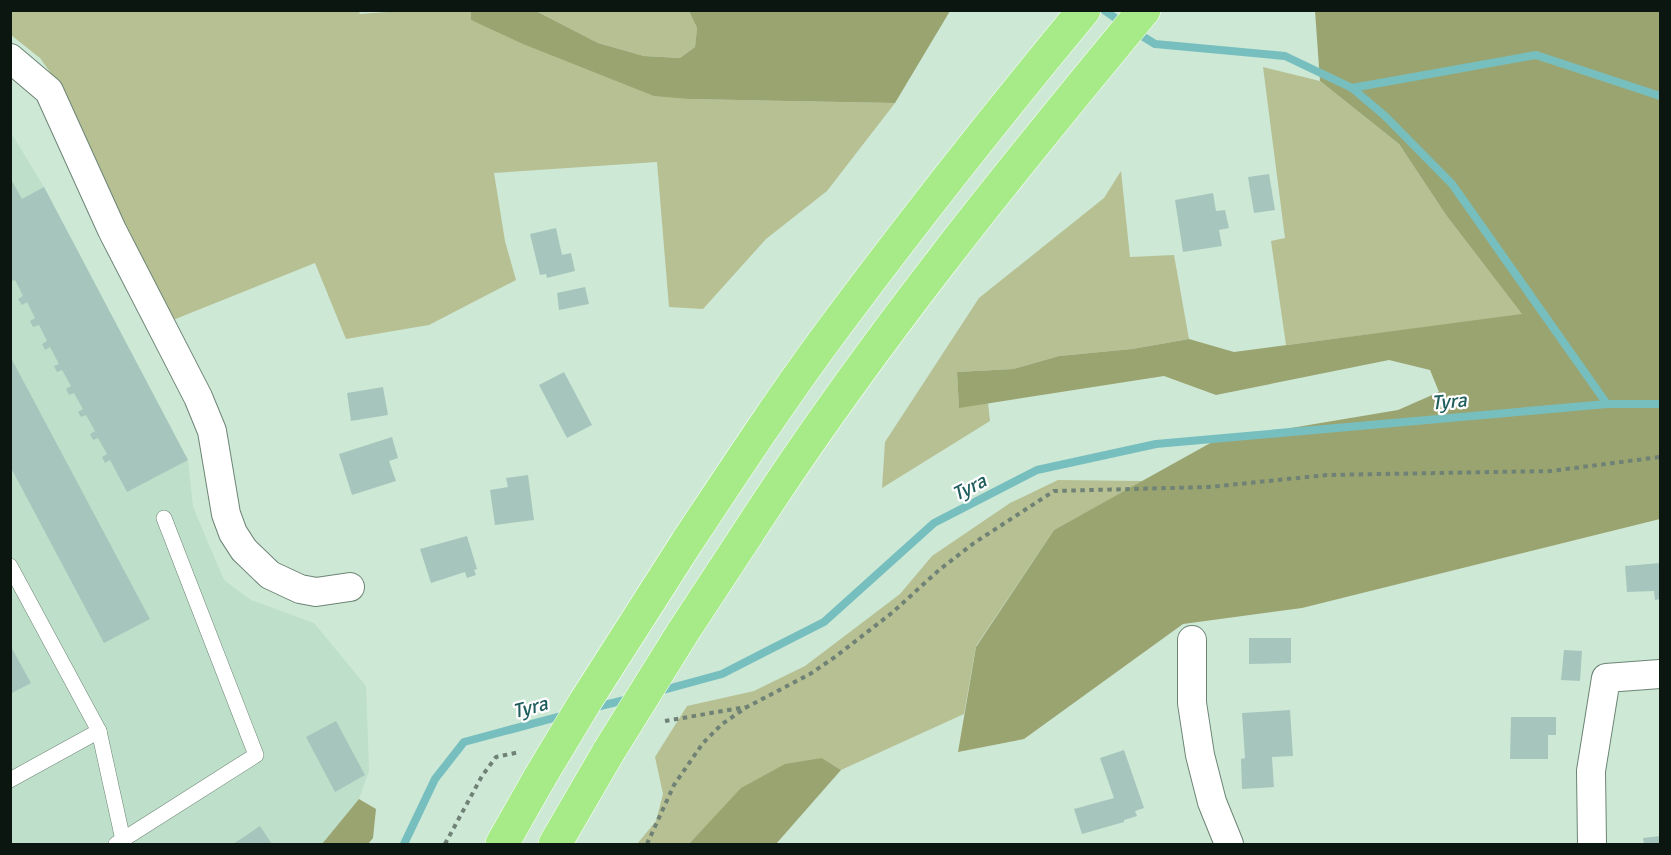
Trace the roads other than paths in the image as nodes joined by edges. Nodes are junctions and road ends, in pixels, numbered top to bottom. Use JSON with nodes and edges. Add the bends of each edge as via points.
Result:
{"nodes":[{"id":1,"x":1084,"y":10,"type":"edge"},
{"id":2,"x":1144,"y":10,"type":"edge"},
{"id":3,"x":10,"y":58,"type":"edge"},
{"id":4,"x":164,"y":518,"type":"dead end"},
{"id":5,"x":10,"y":566,"type":"edge"},
{"id":6,"x":350,"y":587,"type":"dead end"},
{"id":7,"x":1192,"y":640,"type":"dead end"},
{"id":8,"x":1660,"y":674,"type":"edge"},
{"id":9,"x":99,"y":731,"type":"junction"},
{"id":10,"x":10,"y":780,"type":"edge"},
{"id":11,"x":119,"y":842,"type":"edge"},
{"id":12,"x":502,"y":844,"type":"edge"},
{"id":13,"x":555,"y":844,"type":"edge"},
{"id":14,"x":1229,"y":844,"type":"edge"},
{"id":15,"x":1592,"y":844,"type":"edge"}],
"edges":[{"from":1,"to":12,"type":"highway","bridge":true,"via":[[1012,96],[844,315],[747,453],[585,702]]},
{"from":2,"to":13,"type":"highway","bridge":true,"via":[[1048,126],[882,341],[785,477],[683,632]]},
{"from":3,"to":6,"type":"street","via":[[49,91],[112,230],[198,397],[212,431],[226,514],[233,533],[270,575],[300,589],[316,592]]},
{"from":4,"to":11,"type":"lane","via":[[256,755]]},
{"from":5,"to":9,"type":"lane"},
{"from":7,"to":14,"type":"street","via":[[1192,703],[1200,755],[1212,802]]},
{"from":8,"to":15,"type":"street","via":[[1606,678],[1591,771]]},
{"from":9,"to":10,"type":"lane"},
{"from":9,"to":11,"type":"lane"}]}
